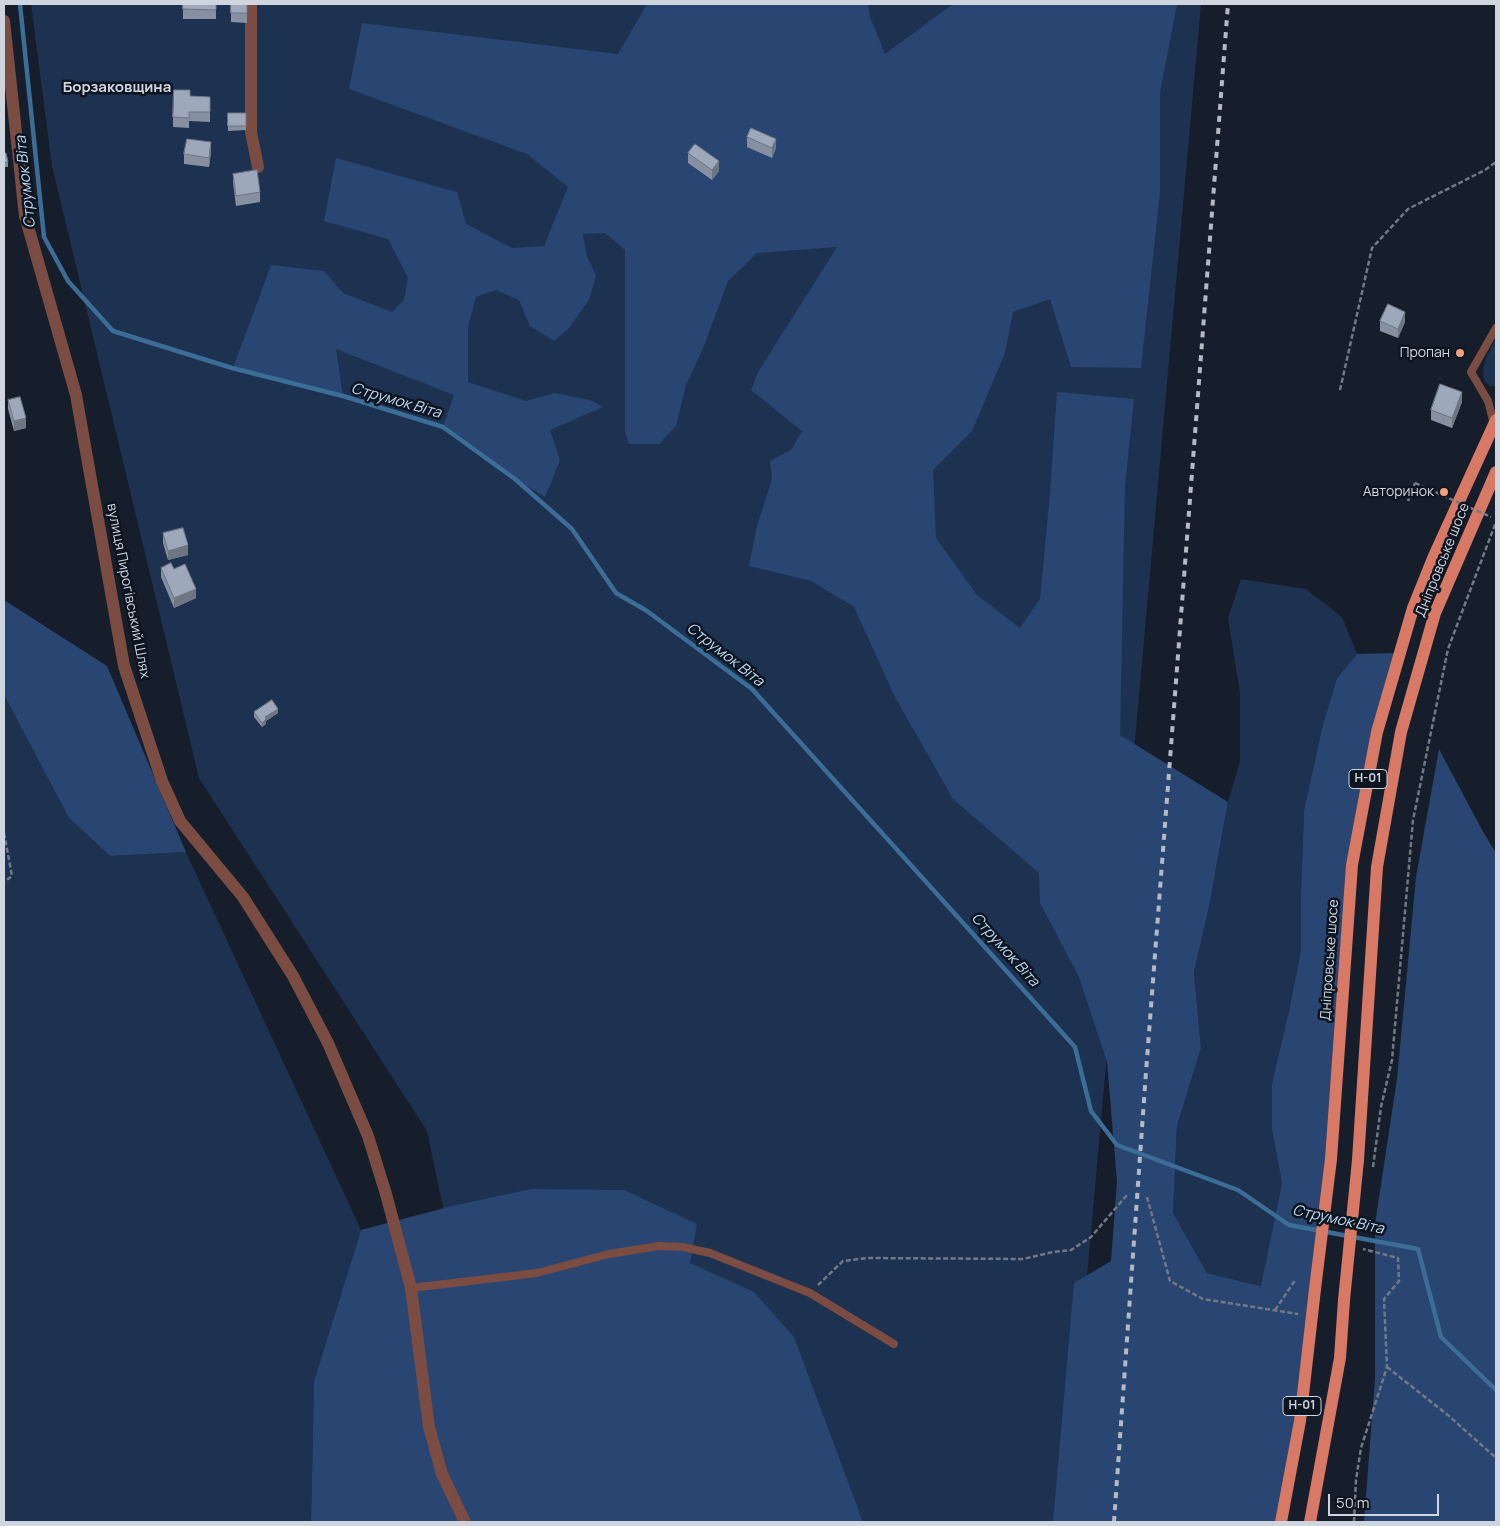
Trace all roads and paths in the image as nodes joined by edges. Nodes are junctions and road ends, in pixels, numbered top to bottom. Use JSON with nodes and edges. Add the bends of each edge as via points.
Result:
{"nodes":[{"id":1,"x":251,"y":4,"type":"edge"},
{"id":2,"x":4,"y":21,"type":"edge"},
{"id":3,"x":1496,"y":162,"type":"edge"},
{"id":4,"x":258,"y":167,"type":"dead end"},
{"id":5,"x":1496,"y":328,"type":"edge"},
{"id":6,"x":1340,"y":390,"type":"dead end"},
{"id":7,"x":1495,"y":422,"type":"edge"},
{"id":8,"x":1496,"y":472,"type":"edge"},
{"id":9,"x":1408,"y":501,"type":"dead end"},
{"id":10,"x":1491,"y":517,"type":"dead end"},
{"id":11,"x":1496,"y":522,"type":"edge"},
{"id":12,"x":4,"y":833,"type":"edge"},
{"id":13,"x":4,"y":882,"type":"edge"},
{"id":14,"x":1372,"y":1169,"type":"dead end"},
{"id":15,"x":1126,"y":1195,"type":"dead end"},
{"id":16,"x":1147,"y":1197,"type":"dead end"},
{"id":17,"x":1363,"y":1244,"type":"dead end"},
{"id":18,"x":1296,"y":1279,"type":"dead end"},
{"id":19,"x":411,"y":1288,"type":"junction"},
{"id":20,"x":810,"y":1294,"type":"junction"},
{"id":21,"x":1275,"y":1310,"type":"junction"},
{"id":22,"x":1312,"y":1316,"type":"junction"},
{"id":23,"x":894,"y":1344,"type":"dead end"},
{"id":24,"x":1387,"y":1367,"type":"junction"},
{"id":25,"x":1496,"y":1458,"type":"edge"},
{"id":26,"x":465,"y":1522,"type":"edge"},
{"id":27,"x":1281,"y":1522,"type":"edge"},
{"id":28,"x":1310,"y":1522,"type":"edge"},
{"id":29,"x":1354,"y":1522,"type":"edge"}],
"edges":[{"from":1,"to":4,"type":"street","via":[[251,132]]},
{"from":2,"to":19,"type":"street","name":"вулиця Пирогівський Шлях","via":[[25,216],[76,395],[124,666],[162,781],[180,821],[244,897],[293,976],[328,1043],[368,1136]]},
{"from":3,"to":6,"type":"path","via":[[1408,209],[1372,248]]},
{"from":5,"to":7,"type":"lane","via":[[1471,372]]},
{"from":7,"to":22,"type":"main road","name":"Дніпровське шосе","number":"Н-01","bridge":true,"via":[[1413,608],[1377,732],[1352,865],[1331,1159]]},
{"from":8,"to":28,"type":"main road","name":"Дніпровське шосе","number":"Н-01","bridge":true,"via":[[1436,613],[1400,732],[1377,867],[1358,1160],[1340,1358]]},
{"from":9,"to":10,"type":"path","bridge":true,"via":[[1415,483]]},
{"from":11,"to":14,"type":"path","via":[[1448,649],[1413,820],[1392,1060]]},
{"from":12,"to":13,"type":"path","via":[[12,876]]},
{"from":15,"to":20,"type":"path","via":[[1091,1237],[1071,1250],[1023,1260],[867,1258],[844,1261]]},
{"from":16,"to":21,"type":"path","via":[[1170,1281],[1203,1300]]},
{"from":17,"to":24,"type":"path","via":[[1363,1250],[1398,1258],[1400,1281],[1384,1299]]},
{"from":18,"to":21,"type":"path"},
{"from":19,"to":20,"type":"lane","via":[[537,1273],[609,1254],[658,1246],[710,1253]]},
{"from":19,"to":26,"type":"street","name":"вулиця Пирогівський Шлях","via":[[429,1426],[442,1474]]},
{"from":20,"to":23,"type":"lane"},
{"from":21,"to":22,"type":"path"},
{"from":22,"to":27,"type":"main road","name":"Дніпровське шосе","number":"Н-01","via":[[1300,1421]]},
{"from":24,"to":25,"type":"path","via":[[1450,1416]]},
{"from":24,"to":29,"type":"path","via":[[1361,1448]]}]}
